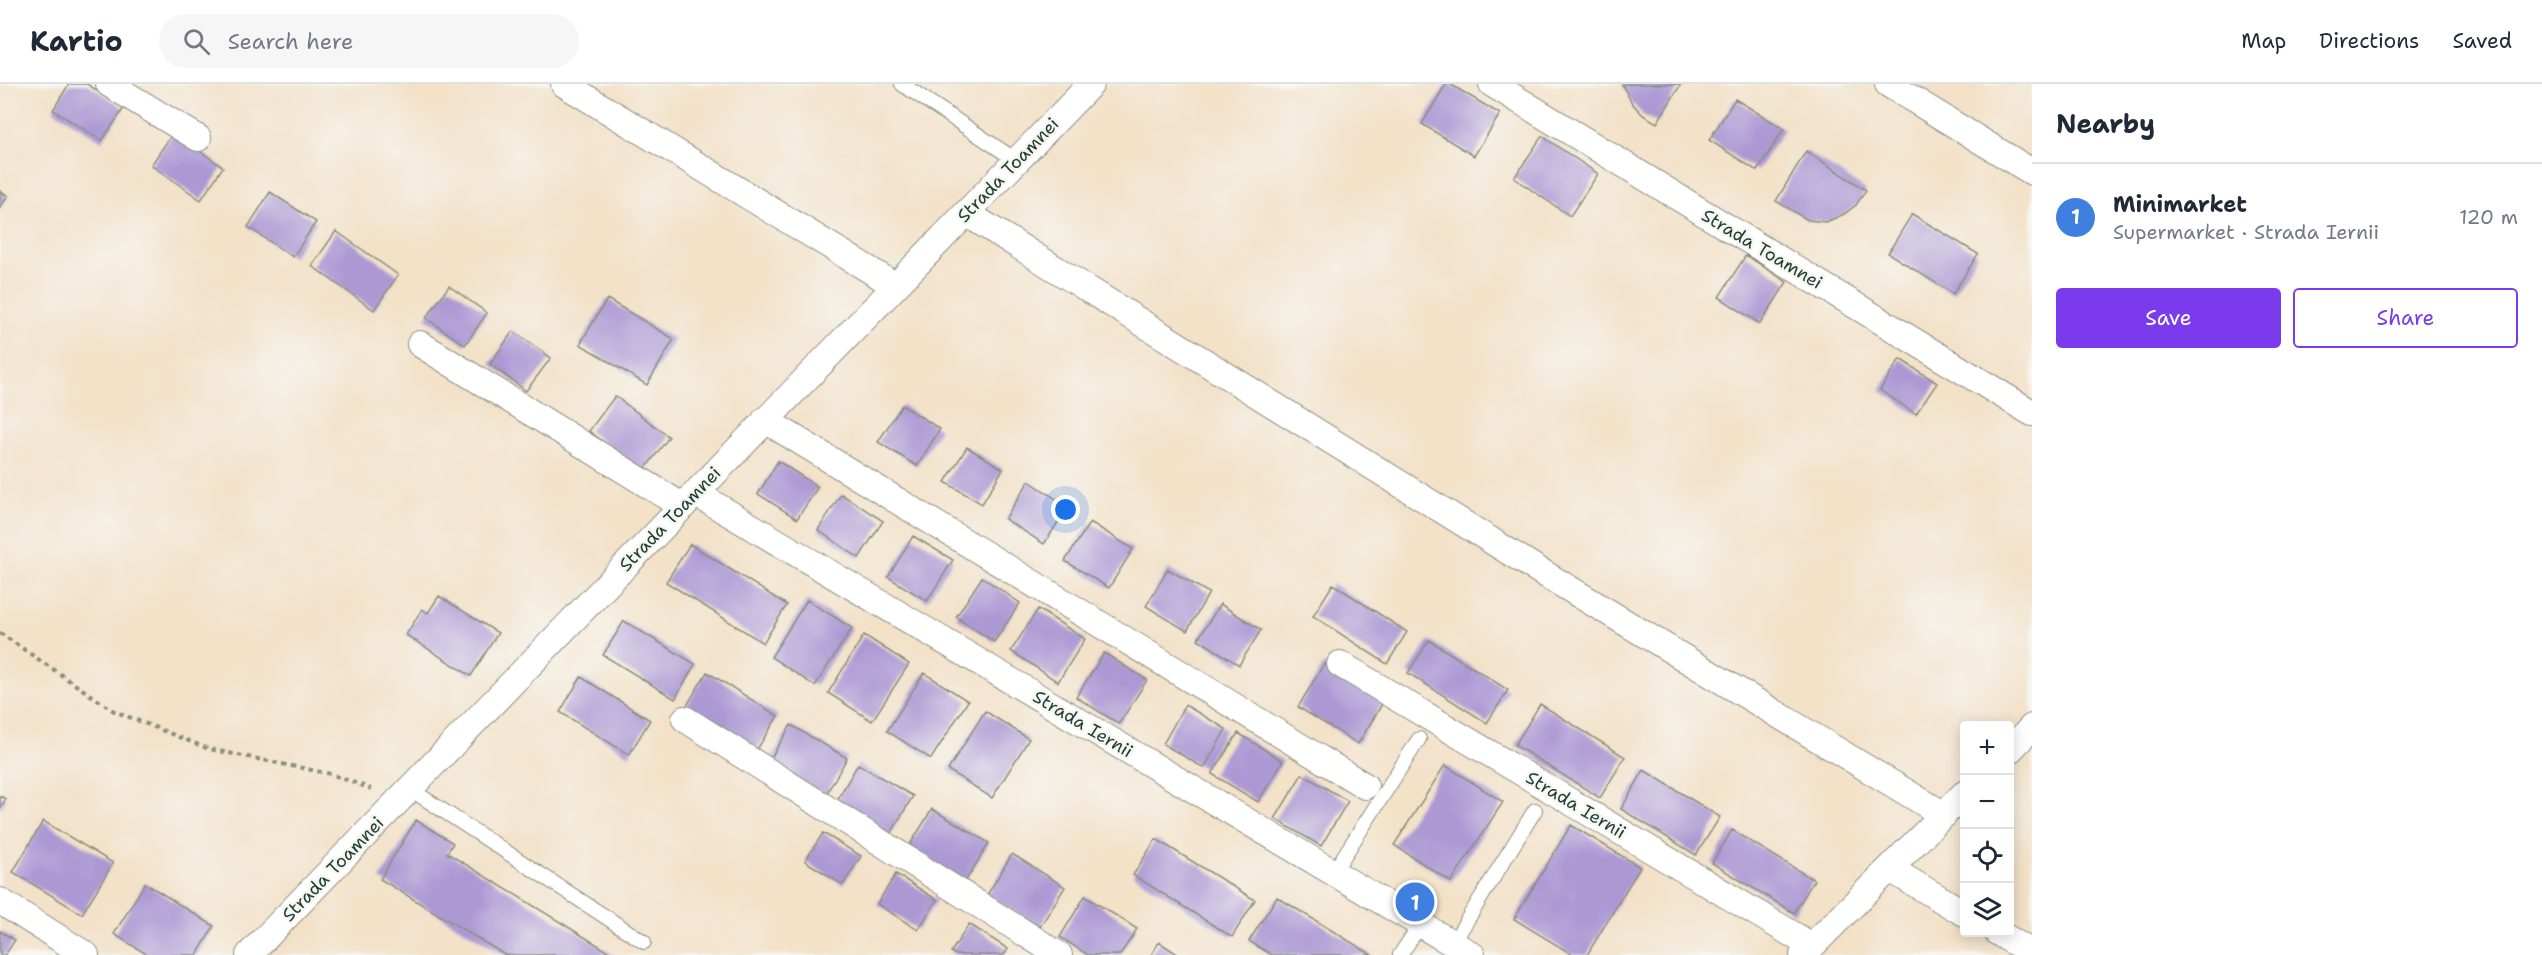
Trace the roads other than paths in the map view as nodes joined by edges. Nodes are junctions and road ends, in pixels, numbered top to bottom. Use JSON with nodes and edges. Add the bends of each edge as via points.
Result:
{"nodes":[{"id":1,"x":110,"y":84,"type":"edge"},
{"id":2,"x":564,"y":84,"type":"edge"},
{"id":3,"x":902,"y":84,"type":"edge"},
{"id":4,"x":1092,"y":84,"type":"edge"},
{"id":5,"x":1492,"y":84,"type":"edge"},
{"id":6,"x":1888,"y":84,"type":"edge"},
{"id":7,"x":198,"y":138,"type":"dead end"},
{"id":8,"x":1017,"y":161,"type":"junction"},
{"id":9,"x":2032,"y":172,"type":"edge"},
{"id":10,"x":966,"y":213,"type":"junction"},
{"id":11,"x":896,"y":286,"type":"junction"},
{"id":12,"x":420,"y":344,"type":"dead end"},
{"id":13,"x":2032,"y":413,"type":"edge"},
{"id":14,"x":765,"y":420,"type":"junction"},
{"id":15,"x":688,"y":500,"type":"junction"},
{"id":16,"x":1340,"y":663,"type":"dead end"},
{"id":17,"x":684,"y":720,"type":"dead end"},
{"id":18,"x":1419,"y":739,"type":"dead end"},
{"id":19,"x":1365,"y":786,"type":"dead end"},
{"id":20,"x":405,"y":795,"type":"junction"},
{"id":21,"x":1960,"y":799,"type":"edge"},
{"id":22,"x":1535,"y":810,"type":"dead end"},
{"id":23,"x":1944,"y":814,"type":"junction"},
{"id":24,"x":1890,"y":869,"type":"junction"},
{"id":25,"x":1333,"y":873,"type":"junction"},
{"id":26,"x":0,"y":901,"type":"edge"},
{"id":27,"x":1960,"y":910,"type":"edge"},
{"id":28,"x":1420,"y":925,"type":"junction"},
{"id":29,"x":2004,"y":937,"type":"edge"},
{"id":30,"x":644,"y":942,"type":"dead end"},
{"id":31,"x":1462,"y":949,"type":"edge"},
{"id":32,"x":1808,"y":951,"type":"edge"},
{"id":33,"x":2032,"y":953,"type":"edge"},
{"id":34,"x":86,"y":955,"type":"edge"},
{"id":35,"x":249,"y":955,"type":"edge"},
{"id":36,"x":1059,"y":955,"type":"edge"},
{"id":37,"x":1400,"y":955,"type":"edge"}],
"edges":[{"from":1,"to":7,"type":"street"},
{"from":2,"to":11,"type":"street"},
{"from":3,"to":8,"type":"lane"},
{"from":4,"to":8,"type":"street","name":"Strada Toamnei"},
{"from":5,"to":13,"type":"street","name":"Strada Toamnei"},
{"from":6,"to":9,"type":"street"},
{"from":8,"to":10,"type":"street","name":"Strada Toamnei"},
{"from":10,"to":11,"type":"street","name":"Strada Toamnei"},
{"from":10,"to":23,"type":"street","via":[[1535,568]]},
{"from":11,"to":14,"type":"street","name":"Strada Toamnei"},
{"from":12,"to":15,"type":"street","name":"Strada Iernii"},
{"from":14,"to":15,"type":"street","name":"Strada Toamnei"},
{"from":14,"to":19,"type":"street"},
{"from":15,"to":20,"type":"street","name":"Strada Toamnei"},
{"from":15,"to":25,"type":"street","name":"Strada Iernii"},
{"from":16,"to":32,"type":"street","name":"Strada Iernii"},
{"from":17,"to":36,"type":"street"},
{"from":18,"to":25,"type":"lane"},
{"from":20,"to":30,"type":"lane"},
{"from":20,"to":35,"type":"street","name":"Strada Toamnei"},
{"from":21,"to":23,"type":"street","name":"Strada Iernii"},
{"from":22,"to":31,"type":"lane"},
{"from":23,"to":24,"type":"street","name":"Strada Iernii"},
{"from":24,"to":27,"type":"street"},
{"from":24,"to":32,"type":"street","name":"Strada Iernii"},
{"from":25,"to":28,"type":"street","name":"Strada Iernii"},
{"from":26,"to":34,"type":"street"},
{"from":28,"to":31,"type":"street","name":"Strada Iernii"},
{"from":28,"to":37,"type":"lane"},
{"from":29,"to":33,"type":"street"}]}
